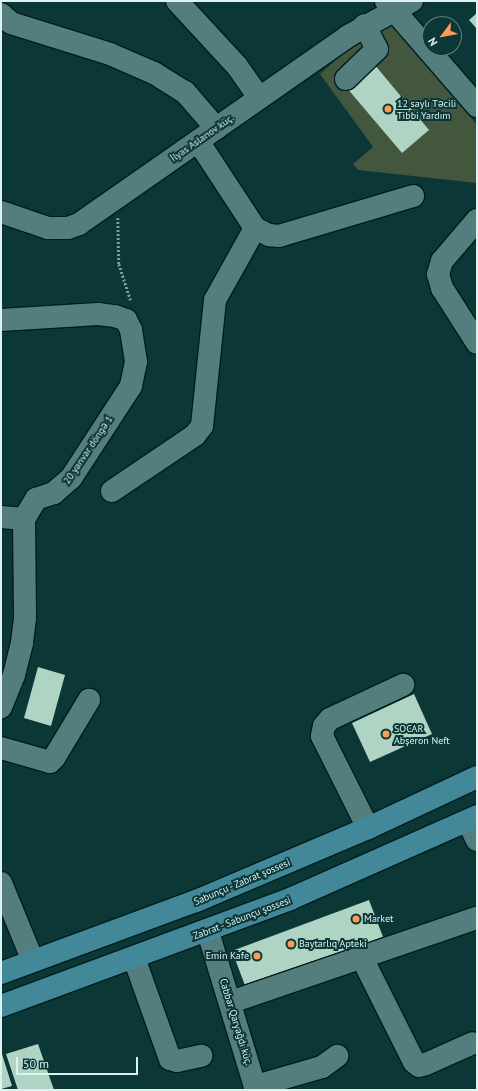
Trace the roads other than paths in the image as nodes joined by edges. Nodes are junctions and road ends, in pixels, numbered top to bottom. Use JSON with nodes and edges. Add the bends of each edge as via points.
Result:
{"nodes":[{"id":1,"x":177,"y":1,"type":"edge"},
{"id":2,"x":397,"y":4,"type":"edge"},
{"id":3,"x":1,"y":14,"type":"edge"},
{"id":4,"x":364,"y":25,"type":"junction"},
{"id":5,"x":346,"y":79,"type":"dead end"},
{"id":6,"x":259,"y":98,"type":"junction"},
{"id":7,"x":477,"y":106,"type":"edge"},
{"id":8,"x":216,"y":128,"type":"junction"},
{"id":9,"x":198,"y":141,"type":"junction"},
{"id":10,"x":413,"y":196,"type":"dead end"},
{"id":11,"x":1,"y":212,"type":"edge"},
{"id":12,"x":477,"y":220,"type":"edge"},
{"id":13,"x":255,"y":228,"type":"junction"},
{"id":14,"x":1,"y":320,"type":"edge"},
{"id":15,"x":477,"y":343,"type":"edge"},
{"id":16,"x":112,"y":491,"type":"dead end"},
{"id":17,"x":1,"y":517,"type":"edge"},
{"id":18,"x":24,"y":518,"type":"junction"},
{"id":19,"x":403,"y":685,"type":"dead end"},
{"id":20,"x":89,"y":700,"type":"dead end"},
{"id":21,"x":1,"y":708,"type":"edge"},
{"id":22,"x":1,"y":748,"type":"edge"},
{"id":23,"x":477,"y":776,"type":"edge"},
{"id":24,"x":472,"y":819,"type":"edge"},
{"id":25,"x":368,"y":828,"type":"junction"},
{"id":26,"x":477,"y":840,"type":"edge"},
{"id":27,"x":1,"y":883,"type":"edge"},
{"id":28,"x":477,"y":918,"type":"edge"},
{"id":29,"x":208,"y":932,"type":"junction"},
{"id":30,"x":134,"y":958,"type":"junction"},
{"id":31,"x":362,"y":958,"type":"junction"},
{"id":32,"x":33,"y":961,"type":"junction"},
{"id":33,"x":1,"y":973,"type":"edge"},
{"id":34,"x":231,"y":1002,"type":"junction"},
{"id":35,"x":1,"y":1006,"type":"edge"},
{"id":36,"x":473,"y":1043,"type":"dead end"},
{"id":37,"x":201,"y":1056,"type":"dead end"},
{"id":38,"x":337,"y":1056,"type":"dead end"},
{"id":39,"x":256,"y":1088,"type":"edge"}],
"edges":[{"from":1,"to":6,"type":"street","via":[[237,66]]},
{"from":2,"to":4,"type":"street","name":"İlyas Aslanov küç."},
{"from":2,"to":7,"type":"street"},
{"from":3,"to":8,"type":"street","via":[[11,23],[110,54],[154,73],[185,92]]},
{"from":4,"to":5,"type":"street","via":[[377,49]]},
{"from":4,"to":6,"type":"street","name":"İlyas Aslanov küç."},
{"from":6,"to":8,"type":"street","name":"İlyas Aslanov küç."},
{"from":8,"to":9,"type":"street","name":"İlyas Aslanov küç."},
{"from":9,"to":11,"type":"street","name":"İlyas Aslanov küç.","via":[[78,224],[57,229]]},
{"from":9,"to":13,"type":"street"},
{"from":10,"to":13,"type":"street","via":[[279,236],[269,235]]},
{"from":12,"to":15,"type":"street","via":[[442,262],[438,274],[442,288]]},
{"from":13,"to":16,"type":"street","via":[[215,300],[202,426],[195,434]]},
{"from":14,"to":18,"type":"street","name":"20 yanvar döngə 1","via":[[98,314],[126,320],[131,330],[136,362],[131,386],[71,478],[54,493],[36,499]]},
{"from":17,"to":18,"type":"street"},
{"from":18,"to":21,"type":"street","via":[[22,636],[14,675]]},
{"from":19,"to":25,"type":"street","via":[[330,719],[324,726],[322,736]]},
{"from":20,"to":22,"type":"street","via":[[50,762]]},
{"from":23,"to":25,"type":"main road","name":"Sabunçu - Zabrat şossesi"},
{"from":24,"to":26,"type":"street"},
{"from":24,"to":29,"type":"main road","name":"Zabrat - Sabunçu şossesi","via":[[376,863]]},
{"from":25,"to":32,"type":"main road","name":"Sabunçu - Zabrat şossesi","via":[[196,902]]},
{"from":27,"to":32,"type":"street"},
{"from":28,"to":31,"type":"street"},
{"from":29,"to":30,"type":"main road","name":"Zabrat - Sabunçu şossesi"},
{"from":29,"to":34,"type":"street","name":"Cabbar Qaryağdı küç."},
{"from":30,"to":35,"type":"main road","name":"Zabrat - Sabunçu şossesi"},
{"from":30,"to":37,"type":"street","via":[[170,1059],[177,1061]]},
{"from":31,"to":34,"type":"street"},
{"from":31,"to":36,"type":"street","via":[[414,1062],[419,1066]]},
{"from":32,"to":33,"type":"main road","name":"Sabunçu - Zabrat şossesi"},
{"from":34,"to":39,"type":"street","name":"Cabbar Qaryağdı küç."},
{"from":38,"to":39,"type":"street","via":[[316,1069]]}]}
